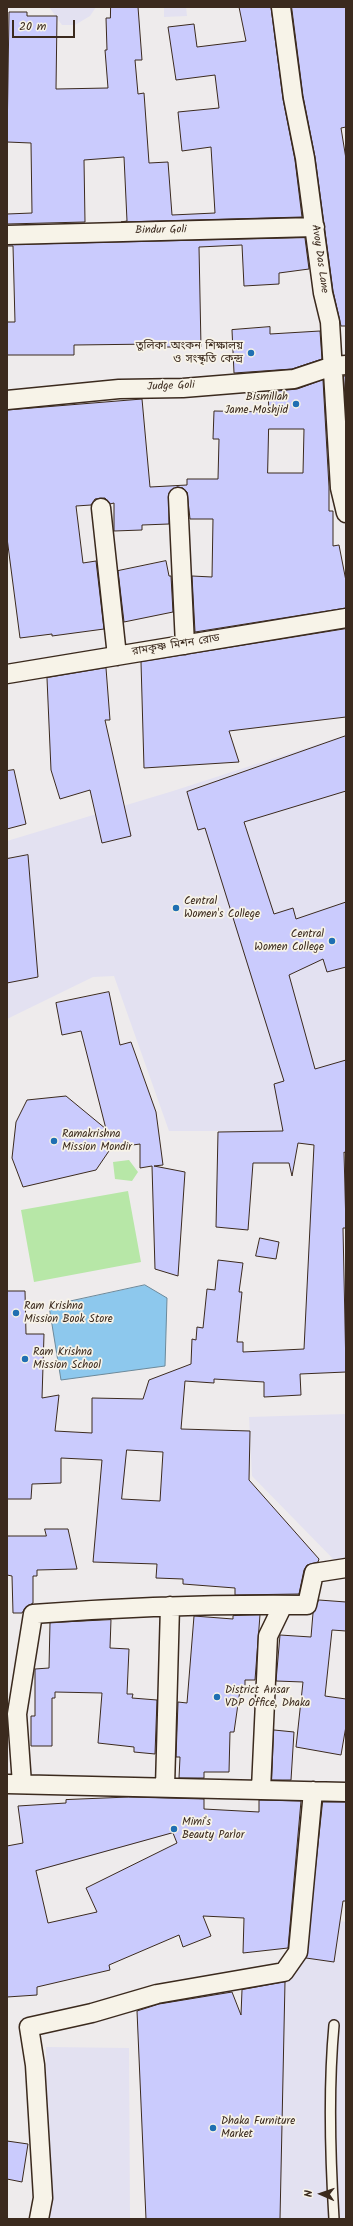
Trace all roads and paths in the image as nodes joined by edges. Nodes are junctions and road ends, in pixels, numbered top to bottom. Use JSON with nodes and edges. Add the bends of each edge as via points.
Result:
{"nodes":[{"id":1,"x":281,"y":7,"type":"edge"},
{"id":2,"x":315,"y":227,"type":"junction"},
{"id":3,"x":7,"y":235,"type":"edge"},
{"id":4,"x":339,"y":366,"type":"edge"},
{"id":5,"x":7,"y":400,"type":"edge"},
{"id":6,"x":178,"y":496,"type":"dead end"},
{"id":7,"x":101,"y":508,"type":"dead end"},
{"id":8,"x":346,"y":513,"type":"edge"},
{"id":9,"x":346,"y":618,"type":"edge"},
{"id":10,"x":185,"y":645,"type":"junction"},
{"id":11,"x":117,"y":656,"type":"junction"},
{"id":12,"x":7,"y":674,"type":"edge"},
{"id":13,"x":346,"y":1568,"type":"edge"},
{"id":14,"x":283,"y":1605,"type":"junction"},
{"id":15,"x":170,"y":1606,"type":"junction"},
{"id":16,"x":15,"y":1784,"type":"edge"},
{"id":17,"x":165,"y":1787,"type":"junction"},
{"id":18,"x":261,"y":1789,"type":"junction"},
{"id":19,"x":313,"y":1791,"type":"junction"},
{"id":20,"x":346,"y":1792,"type":"edge"},
{"id":21,"x":334,"y":2025,"type":"dead end"},
{"id":22,"x":39,"y":2219,"type":"edge"},
{"id":23,"x":334,"y":2219,"type":"edge"}],
"edges":[{"from":1,"to":2,"type":"street","name":"Avoy Das Lane","via":[[293,98],[306,158]]},
{"from":2,"to":3,"type":"street","name":"Bindur Goli"},
{"from":2,"to":4,"type":"street","name":"Avoy Das Lane","via":[[324,293]]},
{"from":4,"to":5,"type":"street","name":"Judge Goli","via":[[294,379],[183,388],[119,389]]},
{"from":4,"to":8,"type":"street","name":"Avoy Das Lane","via":[[340,488]]},
{"from":6,"to":10,"type":"street"},
{"from":7,"to":11,"type":"street"},
{"from":9,"to":10,"type":"street","name":"রামকৃষ্ণ মিশন রোড"},
{"from":10,"to":11,"type":"street","name":"রামকৃষ্ণ মিশন রোড"},
{"from":11,"to":12,"type":"street","name":"রামকৃষ্ণ মিশন রোড"},
{"from":13,"to":14,"type":"street","via":[[314,1573],[307,1605]]},
{"from":14,"to":15,"type":"street"},
{"from":14,"to":18,"type":"street","via":[[268,1636]]},
{"from":15,"to":16,"type":"street","via":[[33,1614],[17,1714]]},
{"from":15,"to":17,"type":"street"},
{"from":16,"to":17,"type":"street"},
{"from":17,"to":18,"type":"street"},
{"from":18,"to":19,"type":"street"},
{"from":19,"to":20,"type":"street"},
{"from":19,"to":22,"type":"street","via":[[298,1952],[284,1972],[157,1994],[92,2013],[29,2027],[35,2066],[43,2198]]},
{"from":21,"to":23,"type":"lane","via":[[329,2076]]}]}
